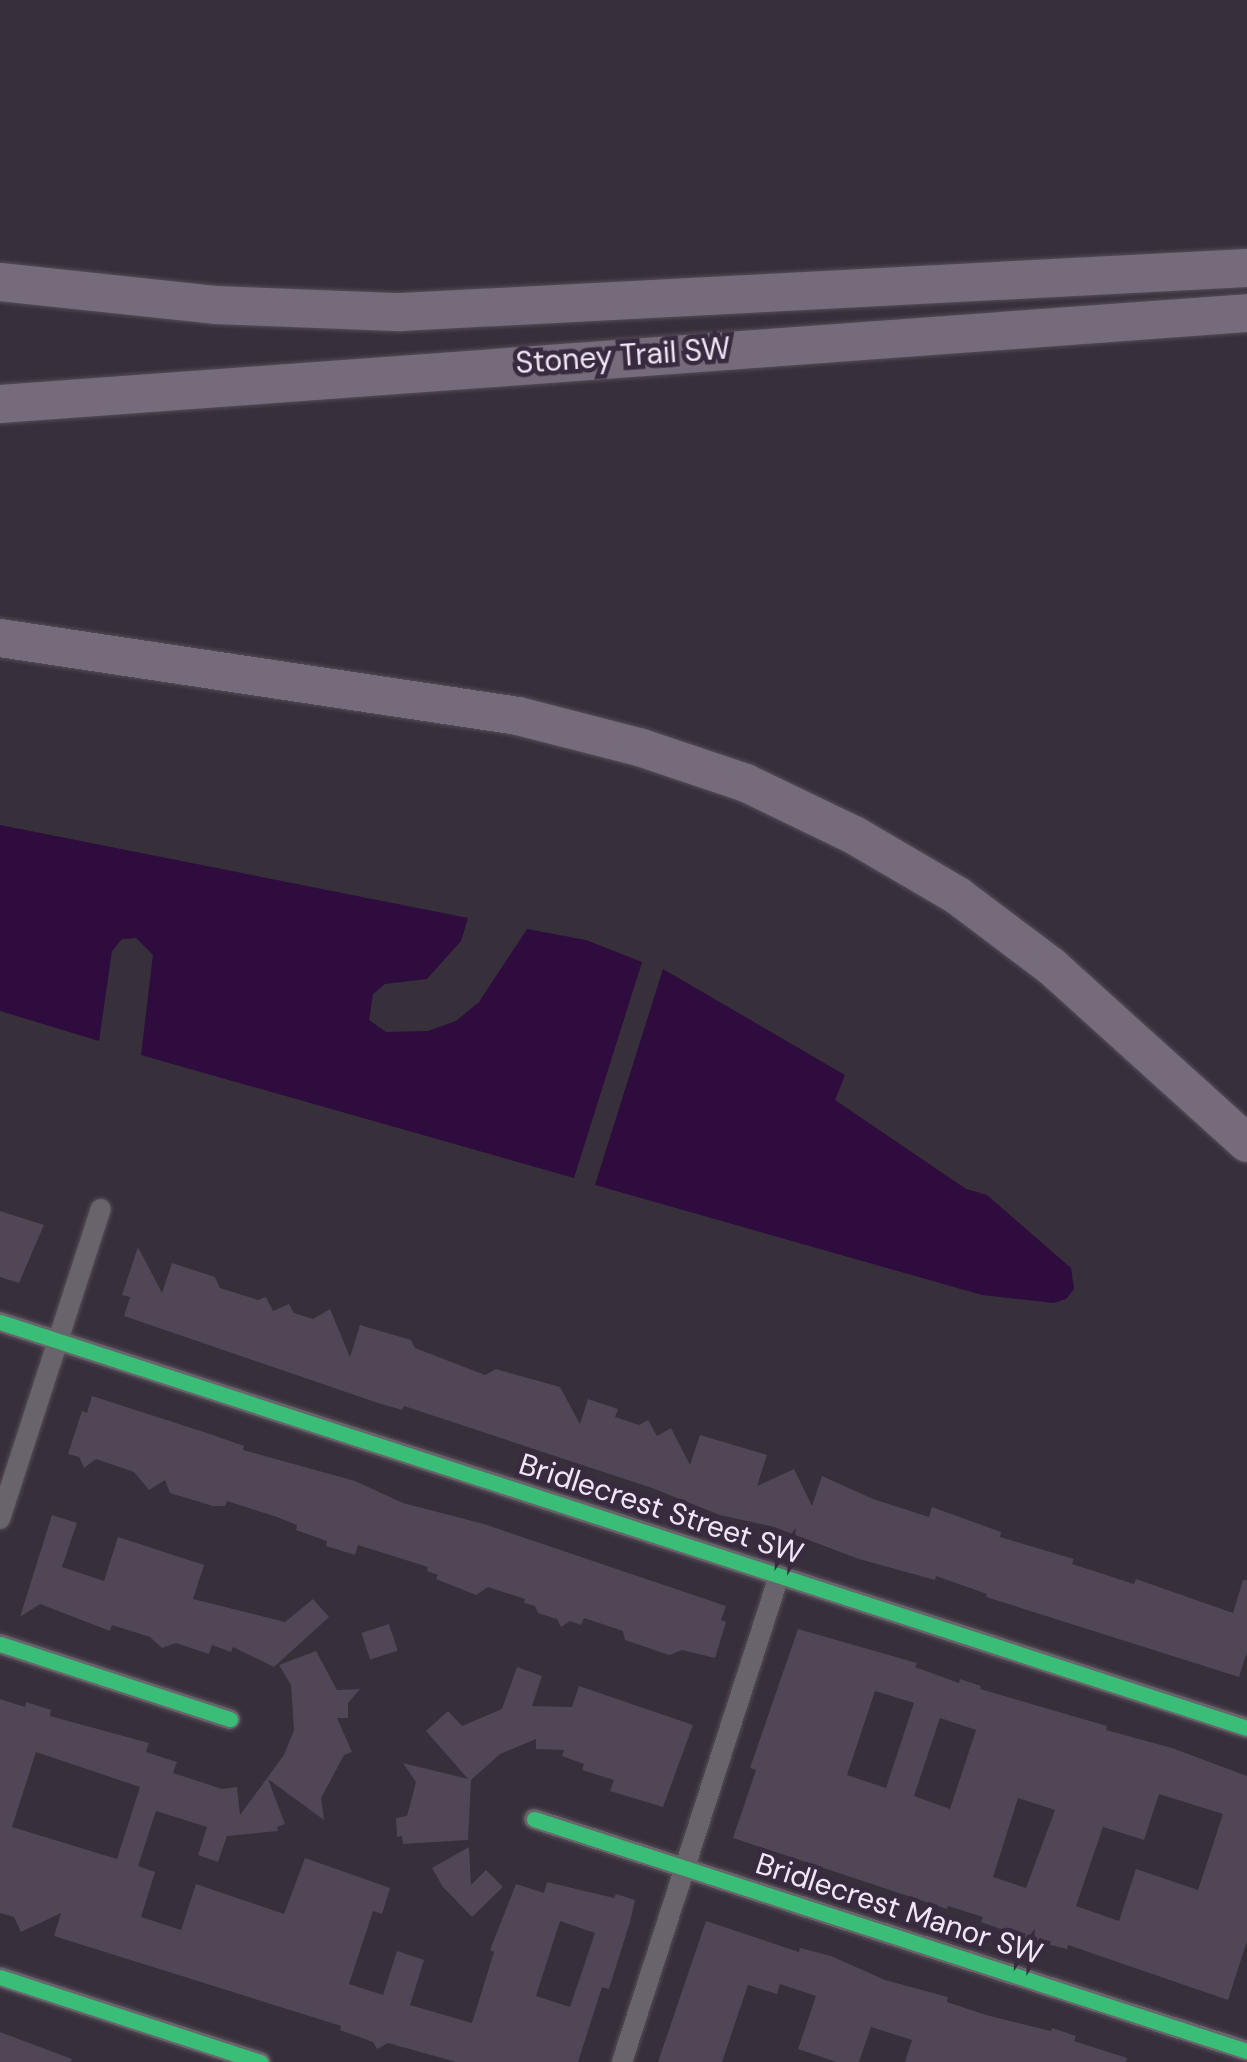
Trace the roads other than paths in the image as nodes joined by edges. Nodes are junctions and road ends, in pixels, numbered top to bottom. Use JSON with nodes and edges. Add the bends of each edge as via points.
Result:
{"nodes":[{"id":1,"x":1247,"y":268,"type":"edge"},
{"id":2,"x":0,"y":282,"type":"edge"},
{"id":3,"x":1247,"y":313,"type":"edge"},
{"id":4,"x":0,"y":404,"type":"edge"},
{"id":5,"x":0,"y":638,"type":"edge"},
{"id":6,"x":1247,"y":1143,"type":"edge"},
{"id":7,"x":101,"y":1209,"type":"dead end"},
{"id":8,"x":0,"y":1322,"type":"edge"},
{"id":9,"x":58,"y":1340,"type":"junction"},
{"id":10,"x":0,"y":1519,"type":"edge"},
{"id":11,"x":779,"y":1576,"type":"junction"},
{"id":12,"x":0,"y":1644,"type":"edge"},
{"id":13,"x":230,"y":1719,"type":"dead end"},
{"id":14,"x":1247,"y":1728,"type":"edge"},
{"id":15,"x":534,"y":1819,"type":"dead end"},
{"id":16,"x":684,"y":1868,"type":"junction"},
{"id":17,"x":0,"y":1977,"type":"edge"},
{"id":18,"x":1247,"y":2051,"type":"edge"},
{"id":19,"x":260,"y":2062,"type":"edge"},
{"id":20,"x":622,"y":2062,"type":"edge"}],
"edges":[{"from":1,"to":2,"type":"highway","via":[[400,312],[215,305]]},
{"from":3,"to":4,"type":"highway","name":"Stoney Trail SW"},
{"from":5,"to":6,"type":"highway","via":[[518,716],[746,782],[958,896],[1050,966]]},
{"from":7,"to":9,"type":"street"},
{"from":8,"to":9,"type":"street","name":"Bridlecrest Street SW"},
{"from":9,"to":10,"type":"street"},
{"from":9,"to":11,"type":"street","name":"Bridlecrest Street SW"},
{"from":11,"to":14,"type":"street","name":"Bridlecrest Street SW"},
{"from":11,"to":16,"type":"street"},
{"from":12,"to":13,"type":"street"},
{"from":15,"to":16,"type":"street","name":"Bridlecrest Manor SW"},
{"from":16,"to":18,"type":"street","name":"Bridlecrest Manor SW"},
{"from":16,"to":20,"type":"street"},
{"from":17,"to":19,"type":"street"}]}
